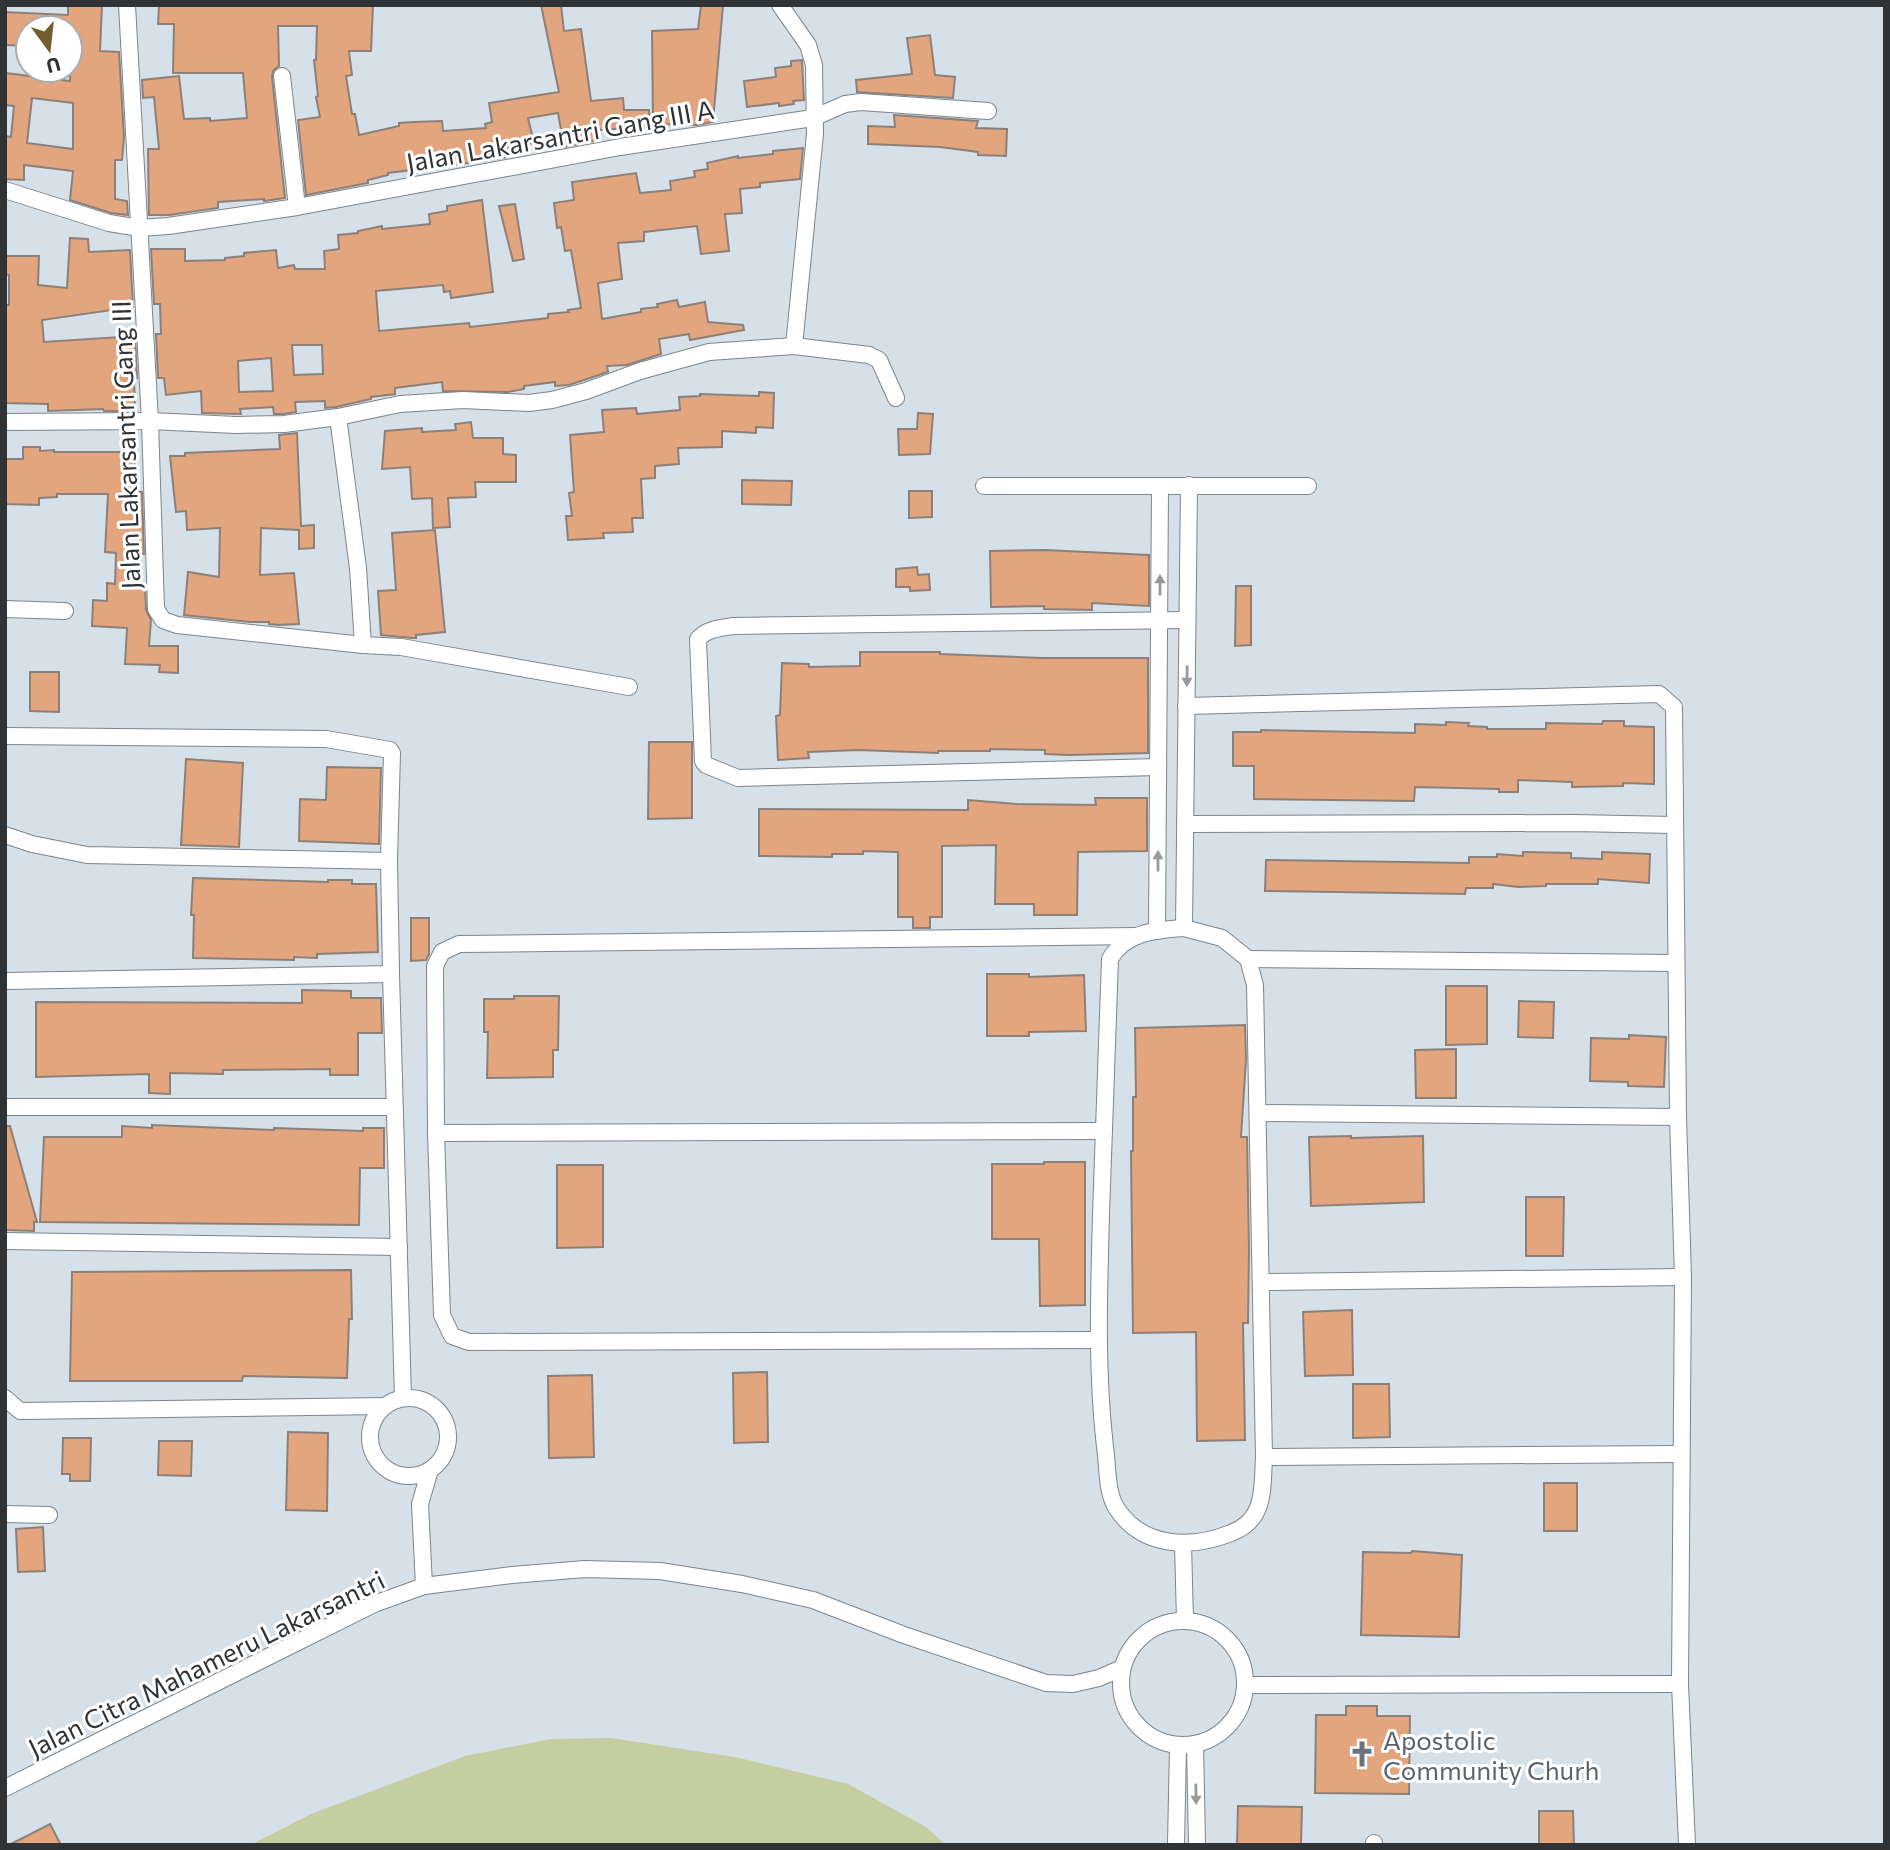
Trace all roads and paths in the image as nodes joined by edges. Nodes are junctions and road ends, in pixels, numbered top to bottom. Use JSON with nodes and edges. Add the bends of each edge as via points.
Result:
{"nodes":[{"id":1,"x":127,"y":5,"type":"edge"},
{"id":2,"x":780,"y":5,"type":"edge"},
{"id":3,"x":282,"y":76,"type":"dead end"},
{"id":4,"x":988,"y":111,"type":"dead end"},
{"id":5,"x":813,"y":118,"type":"junction"},
{"id":6,"x":5,"y":190,"type":"edge"},
{"id":7,"x":297,"y":207,"type":"junction"},
{"id":8,"x":140,"y":228,"type":"junction"},
{"id":9,"x":793,"y":346,"type":"junction"},
{"id":10,"x":896,"y":398,"type":"dead end"},
{"id":11,"x":338,"y":417,"type":"junction"},
{"id":12,"x":150,"y":421,"type":"junction"},
{"id":13,"x":5,"y":422,"type":"edge"},
{"id":14,"x":1189,"y":485,"type":"junction"},
{"id":15,"x":984,"y":486,"type":"dead end"},
{"id":16,"x":1160,"y":486,"type":"junction"},
{"id":17,"x":1308,"y":486,"type":"dead end"},
{"id":18,"x":5,"y":609,"type":"edge"},
{"id":19,"x":65,"y":611,"type":"dead end"},
{"id":20,"x":1187,"y":620,"type":"junction"},
{"id":21,"x":1159,"y":621,"type":"junction"},
{"id":22,"x":363,"y":645,"type":"junction"},
{"id":23,"x":629,"y":687,"type":"dead end"},
{"id":24,"x":1186,"y":706,"type":"junction"},
{"id":25,"x":5,"y":736,"type":"edge"},
{"id":26,"x":1158,"y":767,"type":"junction"},
{"id":27,"x":1185,"y":824,"type":"junction"},
{"id":28,"x":1674,"y":825,"type":"junction"},
{"id":29,"x":5,"y":835,"type":"edge"},
{"id":30,"x":389,"y":861,"type":"junction"},
{"id":31,"x":1184,"y":928,"type":"junction"},
{"id":32,"x":1157,"y":930,"type":"junction"},
{"id":33,"x":1137,"y":936,"type":"junction"},
{"id":34,"x":1248,"y":959,"type":"junction"},
{"id":35,"x":1676,"y":963,"type":"junction"},
{"id":36,"x":391,"y":974,"type":"junction"},
{"id":37,"x":5,"y":981,"type":"edge"},
{"id":38,"x":5,"y":1107,"type":"edge"},
{"id":39,"x":394,"y":1107,"type":"junction"},
{"id":40,"x":1258,"y":1113,"type":"junction"},
{"id":41,"x":1678,"y":1117,"type":"junction"},
{"id":42,"x":1104,"y":1131,"type":"junction"},
{"id":43,"x":436,"y":1133,"type":"junction"},
{"id":44,"x":5,"y":1241,"type":"edge"},
{"id":45,"x":398,"y":1247,"type":"junction"},
{"id":46,"x":1683,"y":1277,"type":"junction"},
{"id":47,"x":1262,"y":1282,"type":"junction"},
{"id":48,"x":1097,"y":1340,"type":"junction"},
{"id":49,"x":5,"y":1398,"type":"edge"},
{"id":50,"x":403,"y":1398,"type":"junction"},
{"id":51,"x":385,"y":1406,"type":"junction"},
{"id":52,"x":1680,"y":1454,"type":"junction"},
{"id":53,"x":1264,"y":1457,"type":"junction"},
{"id":54,"x":430,"y":1470,"type":"junction"},
{"id":55,"x":405,"y":1476,"type":"junction"},
{"id":56,"x":420,"y":1504,"type":"junction"},
{"id":57,"x":5,"y":1514,"type":"edge"},
{"id":58,"x":49,"y":1516,"type":"dead end"},
{"id":59,"x":1183,"y":1544,"type":"junction"},
{"id":60,"x":424,"y":1586,"type":"junction"},
{"id":61,"x":1185,"y":1620,"type":"junction"},
{"id":62,"x":1122,"y":1668,"type":"junction"},
{"id":63,"x":1680,"y":1684,"type":"junction"},
{"id":64,"x":1246,"y":1685,"type":"junction"},
{"id":65,"x":1195,"y":1744,"type":"junction"},
{"id":66,"x":1178,"y":1745,"type":"junction"},
{"id":67,"x":5,"y":1788,"type":"edge"},
{"id":68,"x":1686,"y":1837,"type":"edge"},
{"id":69,"x":1176,"y":1845,"type":"edge"},
{"id":70,"x":1197,"y":1845,"type":"edge"},
{"id":71,"x":1698,"y":1845,"type":"edge"}],
"edges":[{"from":1,"to":8,"type":"street","name":"Jalan Lakarsantri Gang III"},
{"from":2,"to":5,"type":"street","via":[[812,55]]},
{"from":3,"to":7,"type":"street"},
{"from":4,"to":5,"type":"street","name":"Jalan Lakarsantri Gang III A","via":[[860,102]]},
{"from":5,"to":7,"type":"street","name":"Jalan Lakarsantri Gang III A","via":[[620,147]]},
{"from":5,"to":9,"type":"street"},
{"from":6,"to":8,"type":"street","name":"Jalan Lakarsantri Gang III A","via":[[109,223]]},
{"from":7,"to":8,"type":"street","name":"Jalan Lakarsantri Gang III A"},
{"from":8,"to":12,"type":"street","name":"Jalan Lakarsantri Gang III"},
{"from":9,"to":10,"type":"street","via":[[879,360]]},
{"from":9,"to":11,"type":"street","via":[[709,352],[552,400],[400,404]]},
{"from":11,"to":12,"type":"street","via":[[284,424]]},
{"from":11,"to":22,"type":"street"},
{"from":12,"to":13,"type":"street"},
{"from":12,"to":22,"type":"street","name":"Jalan Lakarsantri Gang III","via":[[156,609],[163,620]]},
{"from":14,"to":16,"type":"street"},
{"from":14,"to":17,"type":"street"},
{"from":14,"to":20,"type":"street"},
{"from":15,"to":16,"type":"street"},
{"from":21,"to":16,"type":"street","one_way":true},
{"from":18,"to":19,"type":"street"},
{"from":20,"to":21,"type":"street"},
{"from":20,"to":24,"type":"street","one_way":true},
{"from":21,"to":26,"type":"street"},
{"from":21,"to":26,"type":"street","via":[[733,626],[716,628],[698,639],[703,761],[738,778]]},
{"from":22,"to":23,"type":"street","name":"Jalan Lakarsantri Gang III","via":[[414,649]]},
{"from":24,"to":27,"type":"street"},
{"from":24,"to":28,"type":"street","via":[[1658,694],[1674,707]]},
{"from":25,"to":30,"type":"street","via":[[326,739],[390,750]]},
{"from":32,"to":26,"type":"street","one_way":true},
{"from":27,"to":28,"type":"street"},
{"from":27,"to":31,"type":"street"},
{"from":28,"to":35,"type":"street"},
{"from":29,"to":30,"type":"street","via":[[87,855]]},
{"from":30,"to":36,"type":"street"},
{"from":31,"to":32,"type":"street"},
{"from":31,"to":34,"type":"street","via":[[1222,938]]},
{"from":32,"to":33,"type":"street"},
{"from":33,"to":42,"type":"street","via":[[1117,946],[1110,959]]},
{"from":33,"to":43,"type":"street","via":[[459,944],[442,953],[435,965]]},
{"from":34,"to":35,"type":"street"},
{"from":34,"to":40,"type":"street","via":[[1255,985]]},
{"from":35,"to":41,"type":"street"},
{"from":36,"to":37,"type":"street"},
{"from":36,"to":39,"type":"street"},
{"from":38,"to":39,"type":"street"},
{"from":39,"to":45,"type":"street"},
{"from":40,"to":41,"type":"street"},
{"from":40,"to":47,"type":"street"},
{"from":41,"to":46,"type":"street"},
{"from":42,"to":43,"type":"street"},
{"from":42,"to":48,"type":"street"},
{"from":43,"to":48,"type":"street","via":[[442,1315],[452,1336],[470,1342]]},
{"from":44,"to":45,"type":"street"},
{"from":45,"to":50,"type":"street"},
{"from":46,"to":47,"type":"street"},
{"from":46,"to":52,"type":"street"},
{"from":47,"to":53,"type":"street"},
{"from":48,"to":59,"type":"street","via":[[1101,1410],[1115,1507],[1133,1527],[1161,1542]]},
{"from":49,"to":51,"type":"street","via":[[20,1411]]},
{"from":50,"to":51,"type":"street"},
{"from":50,"to":54,"type":"street","via":[[423,1400],[434,1407],[447,1427],[446,1452]]},
{"from":51,"to":55,"type":"street","via":[[370,1428],[373,1454],[392,1473]]},
{"from":52,"to":53,"type":"street"},
{"from":52,"to":63,"type":"street"},
{"from":53,"to":59,"type":"street","via":[[1262,1502],[1248,1525],[1217,1538]]},
{"from":54,"to":55,"type":"street"},
{"from":54,"to":56,"type":"street"},
{"from":55,"to":56,"type":"street"},
{"from":56,"to":60,"type":"street"},
{"from":57,"to":58,"type":"street"},
{"from":59,"to":61,"type":"street"},
{"from":60,"to":62,"type":"street","name":"Jalan Citra Mahameru Lakarsantri","via":[[585,1569],[660,1572],[813,1600],[1046,1683],[1073,1684]]},
{"from":60,"to":67,"type":"street","name":"Jalan Citra Mahameru Lakarsantri","via":[[374,1604]]},
{"from":61,"to":62,"type":"street","via":[[1168,1622],[1139,1639]]},
{"from":61,"to":64,"type":"street","via":[[1209,1627],[1229,1640],[1241,1661]]},
{"from":62,"to":66,"type":"street","via":[[1123,1700],[1138,1726],[1150,1736]]},
{"from":63,"to":64,"type":"street"},
{"from":63,"to":68,"type":"street"},
{"from":64,"to":65,"type":"street","via":[[1236,1717],[1211,1739]]},
{"from":65,"to":66,"type":"street"},
{"from":65,"to":70,"type":"street","one_way":true},
{"from":66,"to":69,"type":"street"},
{"from":68,"to":71,"type":"street"}]}
